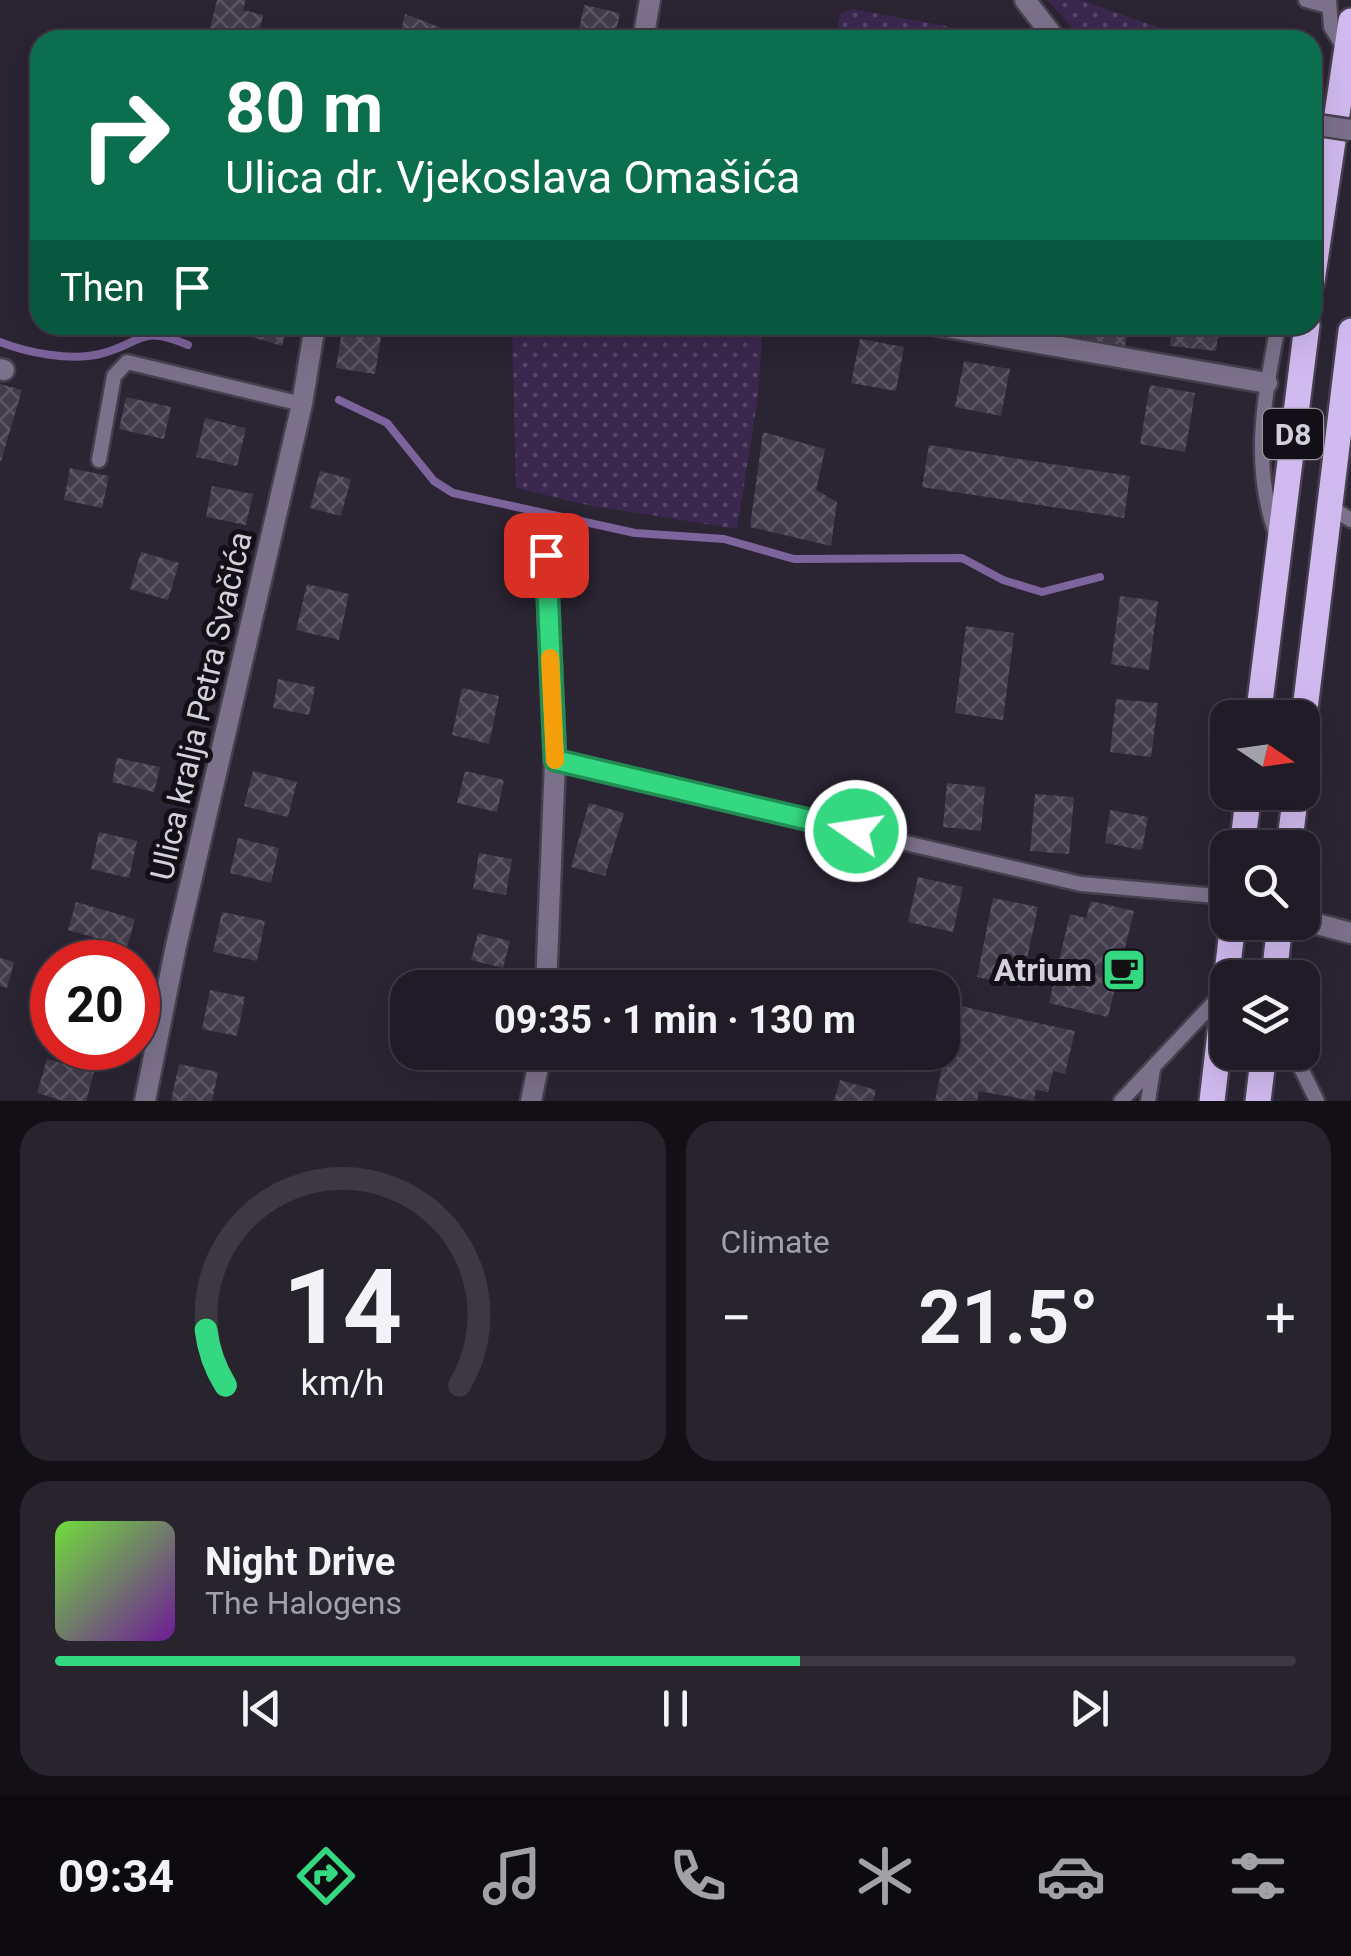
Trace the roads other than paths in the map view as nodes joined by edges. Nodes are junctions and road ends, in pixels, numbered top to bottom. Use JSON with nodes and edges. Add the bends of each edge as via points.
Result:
{"nodes":[{"id":1,"x":650,"y":0,"type":"edge"},
{"id":2,"x":1025,"y":0,"type":"edge"},
{"id":3,"x":1306,"y":0,"type":"edge"},
{"id":4,"x":1329,"y":3,"type":"edge"},
{"id":5,"x":1351,"y":21,"type":"edge"},
{"id":6,"x":645,"y":30,"type":"edge"},
{"id":7,"x":1048,"y":30,"type":"edge"},
{"id":8,"x":1345,"y":50,"type":"junction"},
{"id":9,"x":1322,"y":126,"type":"edge"},
{"id":10,"x":1351,"y":130,"type":"edge"},
{"id":11,"x":1326,"y":176,"type":"junction"},
{"id":12,"x":1322,"y":183,"type":"edge"},
{"id":13,"x":1322,"y":206,"type":"edge"},
{"id":14,"x":1351,"y":331,"type":"edge"},
{"id":15,"x":314,"y":335,"type":"edge"},
{"id":16,"x":993,"y":335,"type":"edge"},
{"id":17,"x":1276,"y":335,"type":"edge"},
{"id":18,"x":1306,"y":335,"type":"edge"},
{"id":19,"x":1267,"y":383,"type":"junction"},
{"id":20,"x":302,"y":404,"type":"junction"},
{"id":21,"x":99,"y":460,"type":"dead end"},
{"id":22,"x":1340,"y":513,"type":"edge"},
{"id":23,"x":1279,"y":542,"type":"junction"},
{"id":24,"x":546,"y":555,"type":"dead end"},
{"id":25,"x":1260,"y":700,"type":"edge"},
{"id":26,"x":1308,"y":700,"type":"edge"},
{"id":27,"x":555,"y":760,"type":"junction"},
{"id":28,"x":1210,"y":896,"type":"edge"},
{"id":29,"x":1320,"y":925,"type":"edge"},
{"id":30,"x":1351,"y":933,"type":"edge"},
{"id":31,"x":547,"y":970,"type":"edge"},
{"id":32,"x":1210,"y":1007,"type":"edge"},
{"id":33,"x":1154,"y":1068,"type":"junction"},
{"id":34,"x":537,"y":1070,"type":"edge"},
{"id":35,"x":1216,"y":1070,"type":"edge"},
{"id":36,"x":1262,"y":1070,"type":"edge"},
{"id":37,"x":1301,"y":1070,"type":"edge"},
{"id":38,"x":145,"y":1101,"type":"edge"},
{"id":39,"x":531,"y":1101,"type":"edge"},
{"id":40,"x":1121,"y":1101,"type":"edge"},
{"id":41,"x":1148,"y":1101,"type":"edge"},
{"id":42,"x":1212,"y":1101,"type":"edge"},
{"id":43,"x":1258,"y":1101,"type":"edge"},
{"id":44,"x":1317,"y":1101,"type":"edge"}],
"edges":[{"from":1,"to":6,"type":"street"},
{"from":2,"to":7,"type":"street"},
{"from":3,"to":4,"type":"lane"},
{"from":4,"to":8,"type":"lane","via":[[1331,27]]},
{"from":5,"to":8,"type":"main road"},
{"from":8,"to":11,"type":"main road"},
{"from":9,"to":10,"type":"street","bridge":true},
{"from":11,"to":12,"type":"lane"},
{"from":11,"to":13,"type":"main road"},
{"from":14,"to":22,"type":"main road","number":"D8"},
{"from":15,"to":20,"type":"street","name":"Ulica kralja Petra Svačića"},
{"from":16,"to":19,"type":"street"},
{"from":17,"to":19,"type":"lane"},
{"from":18,"to":23,"type":"main road","number":"D8"},
{"from":19,"to":23,"type":"lane","via":[[1262,493]]},
{"from":20,"to":21,"type":"lane","via":[[127,362],[114,376]]},
{"from":20,"to":38,"type":"street","name":"Ulica kralja Petra Svačića"},
{"from":22,"to":26,"type":"main road","number":"D8"},
{"from":23,"to":25,"type":"main road","number":"D8"},
{"from":24,"to":27,"type":"street"},
{"from":27,"to":28,"type":"lane","via":[[1081,884]]},
{"from":27,"to":31,"type":"street"},
{"from":29,"to":30,"type":"street"},
{"from":32,"to":33,"type":"lane"},
{"from":33,"to":40,"type":"lane"},
{"from":33,"to":41,"type":"lane"},
{"from":34,"to":39,"type":"street"},
{"from":35,"to":42,"type":"main road"},
{"from":36,"to":43,"type":"main road"},
{"from":37,"to":44,"type":"lane"}]}
